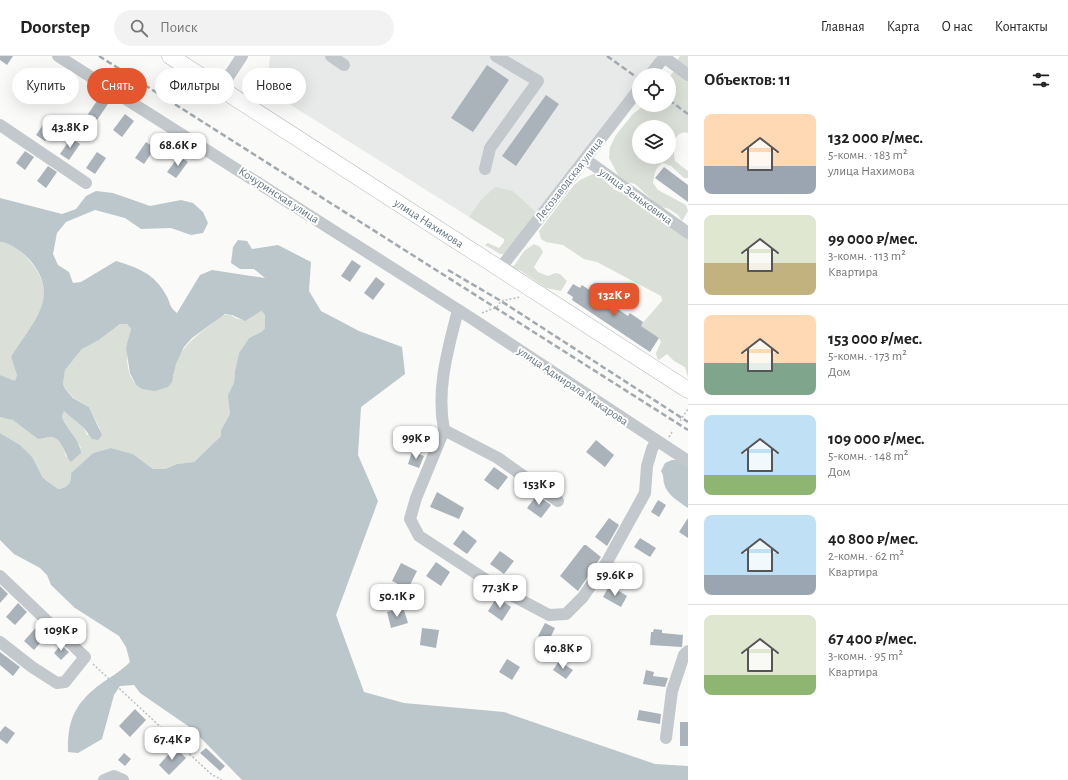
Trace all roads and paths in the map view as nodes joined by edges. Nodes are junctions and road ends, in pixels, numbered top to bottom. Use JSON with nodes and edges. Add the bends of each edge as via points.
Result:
{"nodes":[{"id":1,"x":58,"y":56,"type":"edge"},
{"id":2,"x":170,"y":56,"type":"edge"},
{"id":3,"x":242,"y":56,"type":"edge"},
{"id":4,"x":331,"y":56,"type":"edge"},
{"id":5,"x":496,"y":56,"type":"edge"},
{"id":6,"x":664,"y":56,"type":"edge"},
{"id":7,"x":344,"y":65,"type":"dead end"},
{"id":8,"x":189,"y":68,"type":"edge"},
{"id":9,"x":234,"y":68,"type":"edge"},
{"id":10,"x":655,"y":68,"type":"edge"},
{"id":11,"x":688,"y":75,"type":"edge"},
{"id":12,"x":234,"y":97,"type":"edge"},
{"id":13,"x":632,"y":98,"type":"edge"},
{"id":14,"x":0,"y":124,"type":"edge"},
{"id":15,"x":585,"y":159,"type":"junction"},
{"id":16,"x":485,"y":169,"type":"dead end"},
{"id":17,"x":86,"y":183,"type":"dead end"},
{"id":18,"x":688,"y":233,"type":"edge"},
{"id":19,"x":499,"y":270,"type":"junction"},
{"id":20,"x":526,"y":295,"type":"dead end"},
{"id":21,"x":458,"y":310,"type":"junction"},
{"id":22,"x":471,"y":318,"type":"junction"},
{"id":23,"x":688,"y":390,"type":"edge"},
{"id":24,"x":688,"y":409,"type":"edge"},
{"id":25,"x":680,"y":421,"type":"dead end"},
{"id":26,"x":444,"y":430,"type":"junction"},
{"id":27,"x":672,"y":432,"type":"dead end"},
{"id":28,"x":662,"y":440,"type":"junction"},
{"id":29,"x":688,"y":461,"type":"edge"},
{"id":30,"x":558,"y":501,"type":"dead end"},
{"id":31,"x":0,"y":576,"type":"edge"},
{"id":32,"x":0,"y":642,"type":"edge"},
{"id":33,"x":688,"y":651,"type":"edge"},
{"id":34,"x":85,"y":657,"type":"junction"},
{"id":35,"x":666,"y":738,"type":"dead end"},
{"id":36,"x":104,"y":780,"type":"edge"},
{"id":37,"x":124,"y":780,"type":"edge"},
{"id":38,"x":222,"y":780,"type":"edge"}],
"edges":[{"from":1,"to":21,"type":"street","name":"Кочуринская улица","via":[[207,148]]},
{"from":2,"to":8,"type":"main road","name":"улица Нахимова"},
{"from":3,"to":9,"type":"street"},
{"from":4,"to":7,"type":"street"},
{"from":5,"to":16,"type":"street","via":[[538,81],[490,148]]},
{"from":6,"to":10,"type":"street"},
{"from":6,"to":11,"type":"street"},
{"from":12,"to":19,"type":"main road","name":"улица Нахимова"},
{"from":13,"to":15,"type":"street","name":"Лесозаводская улица"},
{"from":14,"to":17,"type":"street"},
{"from":15,"to":18,"type":"street","name":"улица Зеньковича"},
{"from":15,"to":19,"type":"street","name":"Лесозаводская улица"},
{"from":19,"to":23,"type":"main road","name":"улица Нахимова"},
{"from":20,"to":22,"type":"path","via":[[501,301],[496,307]]},
{"from":21,"to":22,"type":"street","name":"улица Адмирала Макарова"},
{"from":21,"to":26,"type":"street","via":[[442,376]]},
{"from":22,"to":28,"type":"street","name":"улица Адмирала Макарова"},
{"from":24,"to":25,"type":"path"},
{"from":26,"to":28,"type":"street","via":[[416,498],[410,520],[419,536],[500,589],[549,615],[566,614],[583,597],[608,560],[645,493],[647,466],[652,449]]},
{"from":26,"to":30,"type":"street","via":[[511,467]]},
{"from":27,"to":28,"type":"path"},
{"from":28,"to":29,"type":"street","name":"улица Адмирала Макарова"},
{"from":31,"to":34,"type":"street"},
{"from":32,"to":34,"type":"street","via":[[57,683],[65,682]]},
{"from":33,"to":35,"type":"street","via":[[684,655],[672,691]]},
{"from":34,"to":38,"type":"path","via":[[211,774]]},
{"from":36,"to":37,"type":"street","via":[[114,776]]}]}
